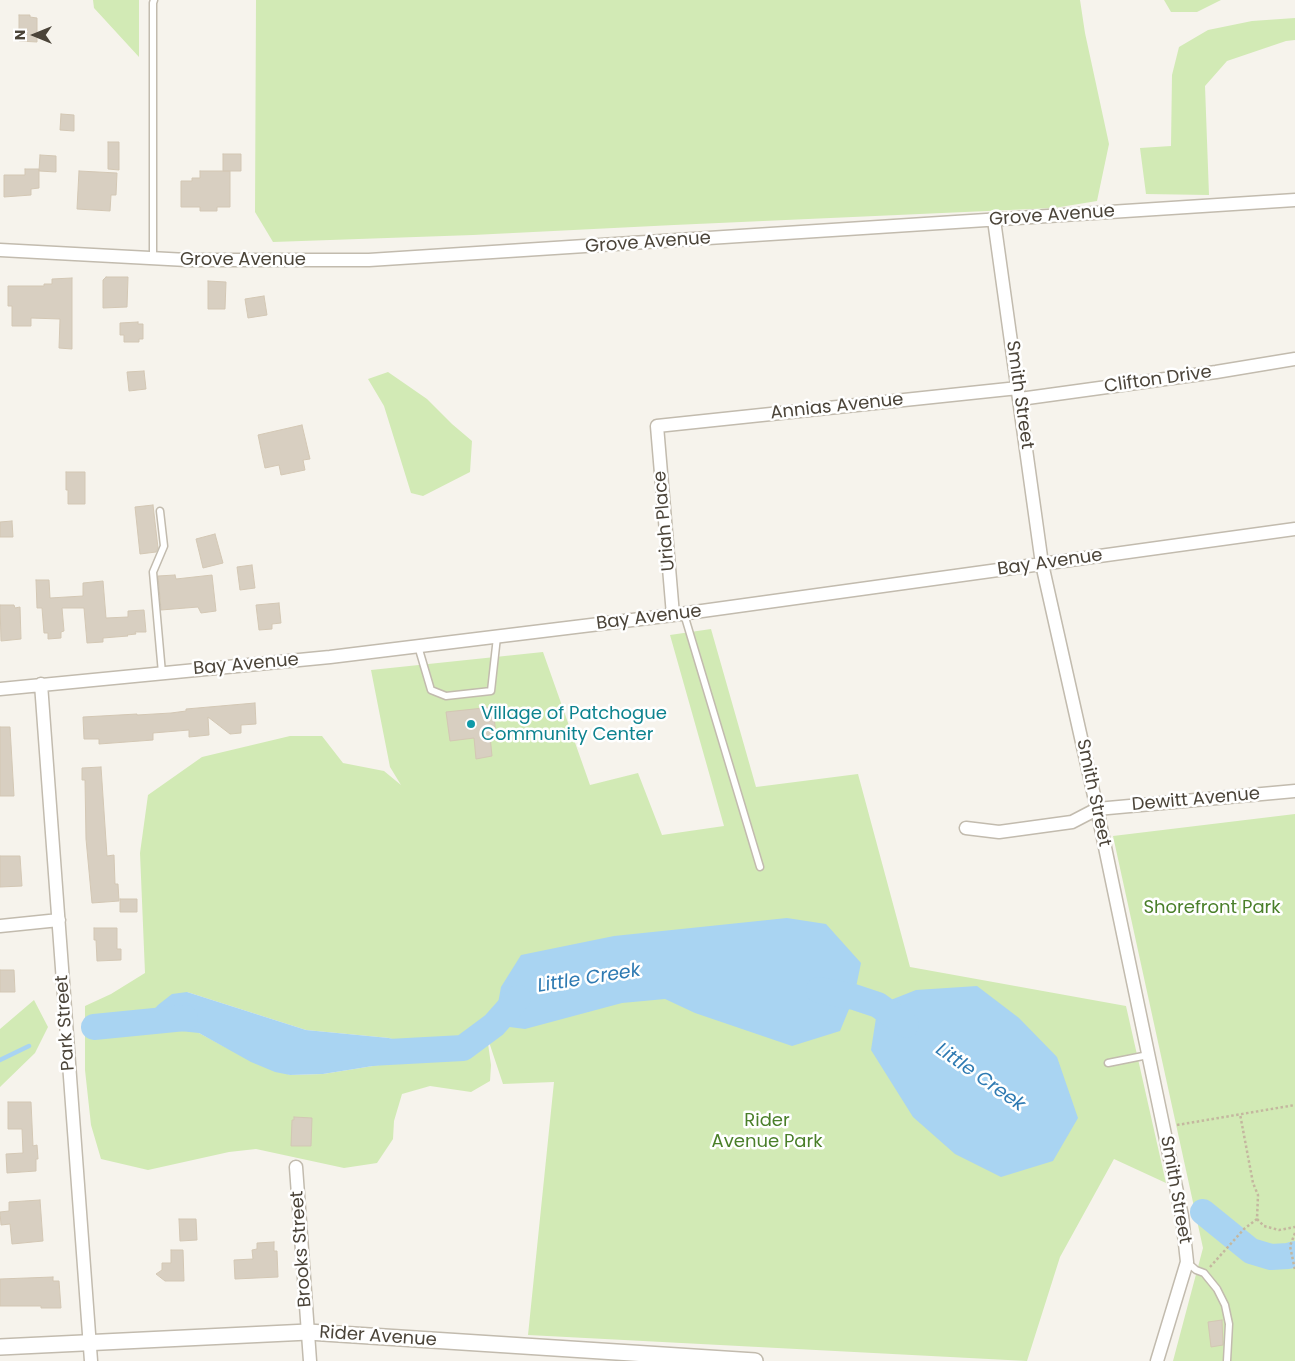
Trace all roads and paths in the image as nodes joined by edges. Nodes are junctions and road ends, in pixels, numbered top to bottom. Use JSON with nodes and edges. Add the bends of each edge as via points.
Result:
{"nodes":[{"id":1,"x":154,"y":0,"type":"edge"},
{"id":2,"x":1295,"y":200,"type":"edge"},
{"id":3,"x":994,"y":220,"type":"junction"},
{"id":4,"x":0,"y":250,"type":"edge"},
{"id":5,"x":153,"y":258,"type":"junction"},
{"id":6,"x":1295,"y":359,"type":"edge"},
{"id":7,"x":1019,"y":394,"type":"junction"},
{"id":8,"x":657,"y":426,"type":"joint"},
{"id":9,"x":160,"y":511,"type":"dead end"},
{"id":10,"x":1295,"y":529,"type":"edge"},
{"id":11,"x":1042,"y":564,"type":"junction"},
{"id":12,"x":678,"y":615,"type":"junction"},
{"id":13,"x":497,"y":637,"type":"junction"},
{"id":14,"x":418,"y":646,"type":"junction"},
{"id":15,"x":162,"y":673,"type":"junction"},
{"id":16,"x":41,"y":684,"type":"junction"},
{"id":17,"x":0,"y":689,"type":"edge"},
{"id":18,"x":1295,"y":791,"type":"edge"},
{"id":19,"x":1097,"y":809,"type":"junction"},
{"id":20,"x":966,"y":828,"type":"dead end"},
{"id":21,"x":760,"y":867,"type":"dead end"},
{"id":22,"x":59,"y":920,"type":"junction"},
{"id":23,"x":0,"y":926,"type":"edge"},
{"id":24,"x":1148,"y":1055,"type":"junction"},
{"id":25,"x":1108,"y":1063,"type":"dead end"},
{"id":26,"x":1295,"y":1105,"type":"edge"},
{"id":27,"x":1240,"y":1114,"type":"junction"},
{"id":28,"x":1177,"y":1125,"type":"dead end"},
{"id":29,"x":296,"y":1167,"type":"dead end"},
{"id":30,"x":1257,"y":1219,"type":"junction"},
{"id":31,"x":1295,"y":1227,"type":"edge"},
{"id":32,"x":1295,"y":1233,"type":"edge"},
{"id":33,"x":1187,"y":1262,"type":"junction"},
{"id":34,"x":1295,"y":1270,"type":"edge"},
{"id":35,"x":1204,"y":1273,"type":"junction"},
{"id":36,"x":308,"y":1332,"type":"junction"},
{"id":37,"x":90,"y":1342,"type":"junction"},
{"id":38,"x":0,"y":1347,"type":"edge"},
{"id":39,"x":614,"y":1357,"type":"edge"},
{"id":40,"x":91,"y":1361,"type":"edge"},
{"id":41,"x":310,"y":1361,"type":"edge"},
{"id":42,"x":755,"y":1361,"type":"edge"},
{"id":43,"x":1157,"y":1361,"type":"edge"},
{"id":44,"x":1227,"y":1361,"type":"edge"}],
"edges":[{"from":1,"to":5,"type":"lane"},
{"from":2,"to":3,"type":"street","name":"Grove Avenue"},
{"from":3,"to":5,"type":"street","name":"Grove Avenue","via":[[369,260]]},
{"from":3,"to":7,"type":"street","name":"Smith Street"},
{"from":4,"to":5,"type":"street","name":"Grove Avenue"},
{"from":6,"to":7,"type":"street","name":"Clifton Drive","via":[[1216,372]]},
{"from":7,"to":8,"type":"street","name":"Annias Avenue"},
{"from":7,"to":11,"type":"street","name":"Smith Street"},
{"from":8,"to":12,"type":"street","name":"Uriah Place"},
{"from":9,"to":15,"type":"lane","via":[[164,546],[153,572]]},
{"from":10,"to":11,"type":"street","name":"Bay Avenue"},
{"from":11,"to":12,"type":"street","name":"Bay Avenue"},
{"from":11,"to":19,"type":"street","name":"Smith Street"},
{"from":12,"to":13,"type":"street","name":"Bay Avenue"},
{"from":12,"to":21,"type":"lane"},
{"from":13,"to":14,"type":"street","name":"Bay Avenue"},
{"from":13,"to":14,"type":"lane","via":[[491,691],[446,696],[431,690]]},
{"from":14,"to":15,"type":"street","name":"Bay Avenue"},
{"from":15,"to":16,"type":"street","name":"Bay Avenue"},
{"from":16,"to":17,"type":"street","name":"Bay Avenue"},
{"from":16,"to":22,"type":"street","name":"Park Street"},
{"from":18,"to":19,"type":"street","name":"Dewitt Avenue"},
{"from":19,"to":20,"type":"street","via":[[1072,822],[999,832]]},
{"from":19,"to":24,"type":"street","name":"Smith Street"},
{"from":22,"to":23,"type":"street"},
{"from":22,"to":37,"type":"street","name":"Park Street"},
{"from":24,"to":25,"type":"lane"},
{"from":24,"to":33,"type":"street","name":"Smith Street","via":[[1182,1216]]},
{"from":26,"to":27,"type":"path"},
{"from":27,"to":28,"type":"path"},
{"from":27,"to":30,"type":"path","via":[[1258,1195]]},
{"from":29,"to":36,"type":"street","name":"Brooks Street"},
{"from":30,"to":31,"type":"path","via":[[1264,1226],[1279,1230]]},
{"from":30,"to":35,"type":"path"},
{"from":32,"to":34,"type":"path","via":[[1290,1246]]},
{"from":33,"to":35,"type":"lane"},
{"from":33,"to":43,"type":"street","name":"Smith Street"},
{"from":35,"to":44,"type":"lane","via":[[1225,1305],[1229,1324]]},
{"from":36,"to":37,"type":"street","name":"Rider Avenue"},
{"from":36,"to":39,"type":"street","name":"Rider Avenue"},
{"from":36,"to":41,"type":"street","name":"Brooks Street"},
{"from":37,"to":38,"type":"street","name":"Rider Avenue"},
{"from":37,"to":40,"type":"street","name":"Park Street"},
{"from":39,"to":42,"type":"street","name":"Rider Avenue"}]}
